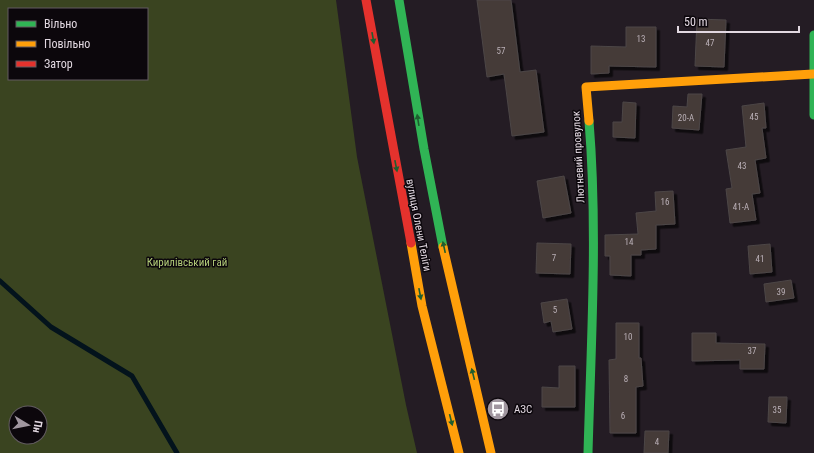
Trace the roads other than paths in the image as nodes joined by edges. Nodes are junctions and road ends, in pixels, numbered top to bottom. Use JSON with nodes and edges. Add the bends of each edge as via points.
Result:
{"nodes":[{"id":1,"x":366,"y":0,"type":"edge"},
{"id":2,"x":399,"y":0,"type":"edge"},
{"id":3,"x":814,"y":35,"type":"edge"},
{"id":4,"x":813,"y":74,"type":"junction"},
{"id":5,"x":814,"y":115,"type":"edge"},
{"id":6,"x":459,"y":453,"type":"edge"},
{"id":7,"x":491,"y":453,"type":"edge"},
{"id":8,"x":588,"y":453,"type":"edge"}],
"edges":[{"from":1,"to":6,"type":"main road","name":"вулиця Олени Теліги","one_way":true,"via":[[422,306]]},
{"from":7,"to":2,"type":"main road","name":"вулиця Олени Теліги","one_way":true,"via":[[454,297],[426,158]]},
{"from":3,"to":4,"type":"main road"},
{"from":4,"to":5,"type":"main road"},
{"from":4,"to":8,"type":"main road","name":"Лютневий провулок","via":[[586,87],[591,149],[593,240]]}]}
